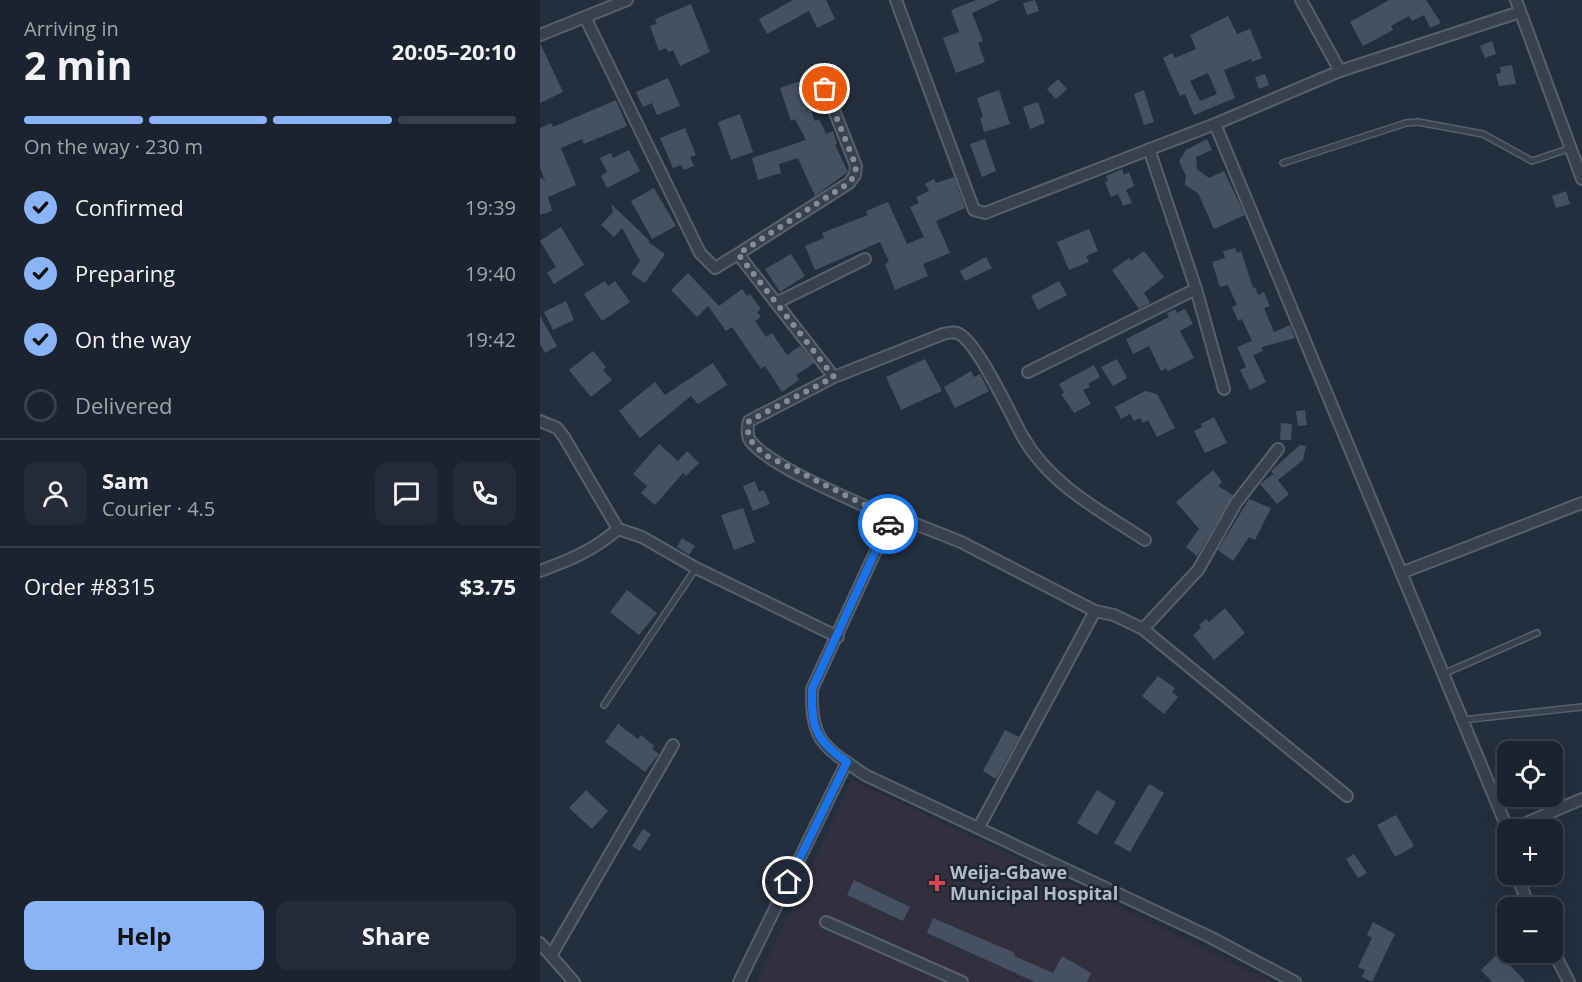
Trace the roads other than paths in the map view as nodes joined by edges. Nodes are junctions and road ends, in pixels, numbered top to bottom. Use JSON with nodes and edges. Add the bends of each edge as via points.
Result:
{"nodes":[{"id":1,"x":627,"y":0,"type":"edge"},
{"id":2,"x":896,"y":0,"type":"edge"},
{"id":3,"x":1301,"y":0,"type":"edge"},
{"id":4,"x":1516,"y":0,"type":"edge"},
{"id":5,"x":1520,"y":12,"type":"junction"},
{"id":6,"x":585,"y":17,"type":"junction"},
{"id":7,"x":540,"y":35,"type":"edge"},
{"id":8,"x":818,"y":70,"type":"dead end"},
{"id":9,"x":1340,"y":71,"type":"junction"},
{"id":10,"x":1215,"y":124,"type":"junction"},
{"id":11,"x":1571,"y":148,"type":"junction"},
{"id":12,"x":1149,"y":149,"type":"junction"},
{"id":13,"x":1283,"y":164,"type":"dead end"},
{"id":14,"x":1582,"y":179,"type":"edge"},
{"id":15,"x":738,"y":254,"type":"junction"},
{"id":16,"x":865,"y":259,"type":"dead end"},
{"id":17,"x":1196,"y":289,"type":"junction"},
{"id":18,"x":778,"y":302,"type":"junction"},
{"id":19,"x":1028,"y":372,"type":"dead end"},
{"id":20,"x":834,"y":377,"type":"junction"},
{"id":21,"x":1224,"y":389,"type":"dead end"},
{"id":22,"x":540,"y":421,"type":"edge"},
{"id":23,"x":1278,"y":449,"type":"dead end"},
{"id":24,"x":1582,"y":503,"type":"edge"},
{"id":25,"x":891,"y":518,"type":"junction"},
{"id":26,"x":618,"y":529,"type":"junction"},
{"id":27,"x":1145,"y":540,"type":"dead end"},
{"id":28,"x":696,"y":568,"type":"junction"},
{"id":29,"x":540,"y":571,"type":"edge"},
{"id":30,"x":1401,"y":573,"type":"junction"},
{"id":31,"x":1095,"y":611,"type":"junction"},
{"id":32,"x":1143,"y":629,"type":"junction"},
{"id":33,"x":1537,"y":633,"type":"dead end"},
{"id":34,"x":837,"y":637,"type":"junction"},
{"id":35,"x":1443,"y":674,"type":"junction"},
{"id":36,"x":604,"y":705,"type":"dead end"},
{"id":37,"x":1582,"y":708,"type":"edge"},
{"id":38,"x":1462,"y":720,"type":"junction"},
{"id":39,"x":674,"y":745,"type":"dead end"},
{"id":40,"x":847,"y":762,"type":"junction"},
{"id":41,"x":1347,"y":796,"type":"dead end"},
{"id":42,"x":1582,"y":799,"type":"edge"},
{"id":43,"x":1504,"y":819,"type":"edge"},
{"id":44,"x":1535,"y":819,"type":"edge"},
{"id":45,"x":979,"y":827,"type":"junction"},
{"id":46,"x":826,"y":922,"type":"dead end"},
{"id":47,"x":540,"y":943,"type":"edge"},
{"id":48,"x":552,"y":954,"type":"junction"},
{"id":49,"x":1559,"y":963,"type":"edge"},
{"id":50,"x":574,"y":982,"type":"edge"},
{"id":51,"x":739,"y":982,"type":"edge"},
{"id":52,"x":962,"y":982,"type":"edge"},
{"id":53,"x":1295,"y":982,"type":"edge"},
{"id":54,"x":1569,"y":982,"type":"edge"}],
"edges":[{"from":1,"to":6,"type":"street"},
{"from":2,"to":12,"type":"street","via":[[974,210],[993,212]]},
{"from":3,"to":9,"type":"street"},
{"from":4,"to":5,"type":"street"},
{"from":5,"to":9,"type":"street"},
{"from":5,"to":11,"type":"street"},
{"from":6,"to":7,"type":"street"},
{"from":6,"to":15,"type":"street","via":[[700,253],[714,268]]},
{"from":8,"to":15,"type":"street","via":[[856,166],[855,175],[849,183]]},
{"from":9,"to":10,"type":"street"},
{"from":10,"to":12,"type":"street"},
{"from":10,"to":30,"type":"street"},
{"from":11,"to":13,"type":"lane","via":[[1532,160],[1482,134],[1418,122]]},
{"from":11,"to":14,"type":"street"},
{"from":12,"to":17,"type":"street"},
{"from":15,"to":18,"type":"street"},
{"from":16,"to":18,"type":"street"},
{"from":17,"to":19,"type":"street"},
{"from":17,"to":21,"type":"street"},
{"from":18,"to":20,"type":"street"},
{"from":20,"to":25,"type":"street","via":[[749,421],[750,441],[788,468]]},
{"from":20,"to":27,"type":"street","via":[[943,334],[957,333],[965,338],[997,385],[1041,465],[1080,497]]},
{"from":22,"to":26,"type":"street","via":[[557,428],[564,437]]},
{"from":23,"to":32,"type":"street","via":[[1236,503],[1198,570]]},
{"from":24,"to":30,"type":"street"},
{"from":25,"to":31,"type":"street","via":[[961,542]]},
{"from":25,"to":34,"type":"street"},
{"from":26,"to":28,"type":"street","via":[[642,537]]},
{"from":26,"to":29,"type":"street","via":[[579,557]]},
{"from":28,"to":34,"type":"street"},
{"from":28,"to":36,"type":"lane"},
{"from":30,"to":35,"type":"street"},
{"from":31,"to":32,"type":"street"},
{"from":31,"to":45,"type":"street"},
{"from":32,"to":41,"type":"street"},
{"from":33,"to":35,"type":"lane"},
{"from":34,"to":40,"type":"street","via":[[812,689],[811,713],[815,732],[827,749]]},
{"from":35,"to":38,"type":"street"},
{"from":37,"to":38,"type":"lane"},
{"from":38,"to":43,"type":"street"},
{"from":39,"to":48,"type":"street"},
{"from":40,"to":45,"type":"street","via":[[865,775]]},
{"from":40,"to":51,"type":"street"},
{"from":42,"to":44,"type":"street"},
{"from":45,"to":53,"type":"street"},
{"from":46,"to":52,"type":"street"},
{"from":47,"to":48,"type":"street"},
{"from":48,"to":50,"type":"street"},
{"from":49,"to":54,"type":"street"}]}
